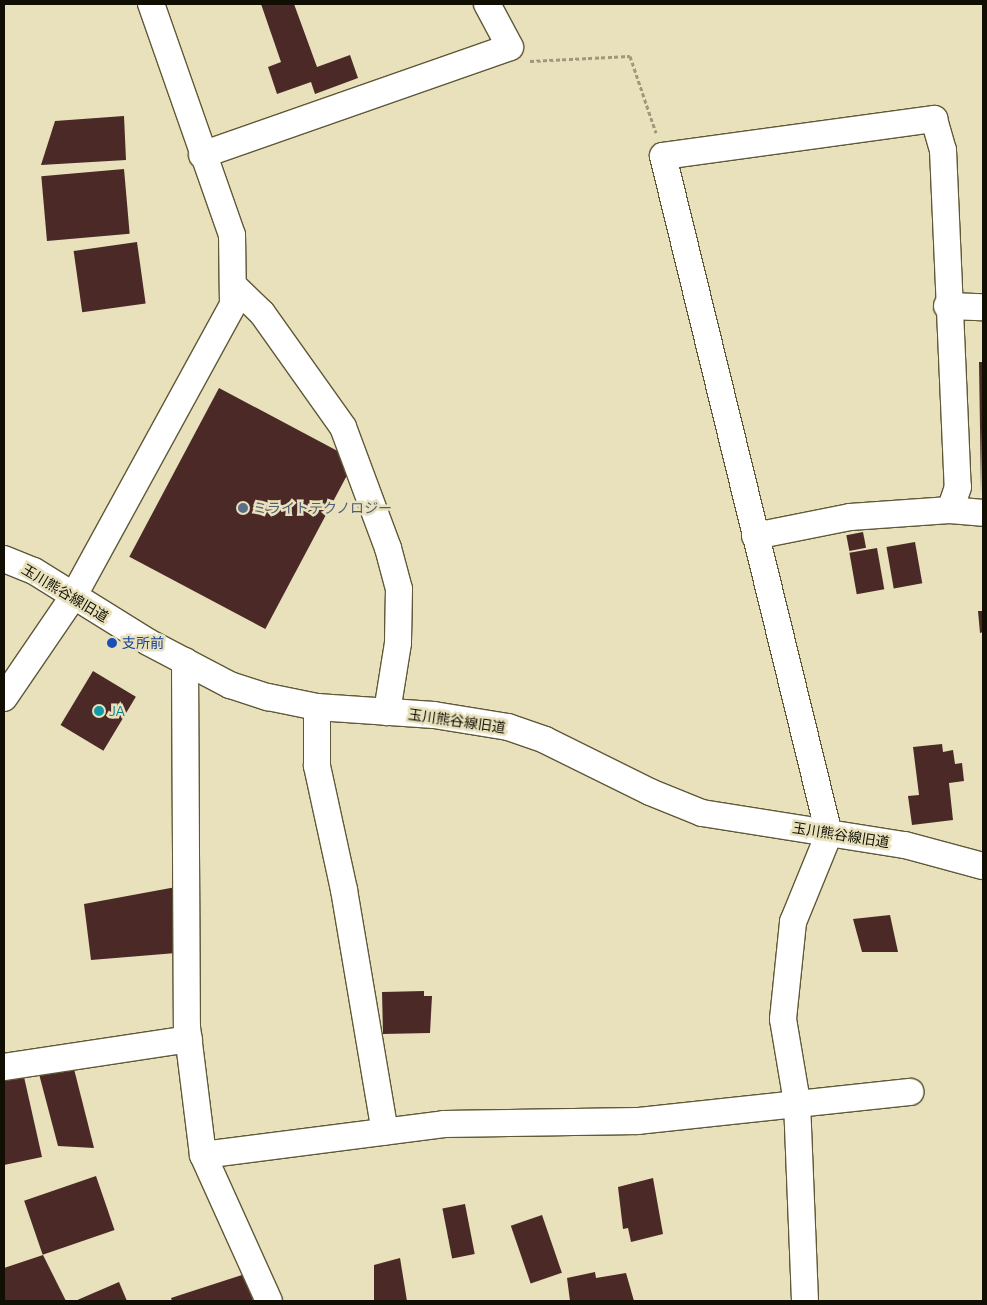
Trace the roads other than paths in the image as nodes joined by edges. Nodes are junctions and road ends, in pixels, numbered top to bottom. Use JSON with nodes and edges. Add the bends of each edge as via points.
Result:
{"nodes":[{"id":1,"x":151,"y":4,"type":"edge"},
{"id":2,"x":487,"y":4,"type":"edge"},
{"id":3,"x":202,"y":155,"type":"junction"},
{"id":4,"x":233,"y":285,"type":"junction"},
{"id":5,"x":947,"y":306,"type":"junction"},
{"id":6,"x":983,"y":307,"type":"edge"},
{"id":7,"x":950,"y":510,"type":"junction"},
{"id":8,"x":983,"y":513,"type":"edge"},
{"id":9,"x":755,"y":536,"type":"junction"},
{"id":10,"x":4,"y":559,"type":"edge"},
{"id":11,"x":73,"y":597,"type":"junction"},
{"id":12,"x":185,"y":662,"type":"junction"},
{"id":13,"x":4,"y":698,"type":"edge"},
{"id":14,"x":317,"y":707,"type":"junction"},
{"id":15,"x":387,"y":712,"type":"junction"},
{"id":16,"x":828,"y":834,"type":"junction"},
{"id":17,"x":983,"y":866,"type":"edge"},
{"id":18,"x":189,"y":1039,"type":"junction"},
{"id":19,"x":4,"y":1067,"type":"edge"},
{"id":20,"x":910,"y":1092,"type":"dead end"},
{"id":21,"x":797,"y":1102,"type":"junction"},
{"id":22,"x":385,"y":1132,"type":"junction"},
{"id":23,"x":203,"y":1155,"type":"junction"},
{"id":24,"x":268,"y":1301,"type":"edge"},
{"id":25,"x":805,"y":1301,"type":"edge"}],
"edges":[{"from":1,"to":3,"type":"street"},
{"from":2,"to":3,"type":"street","via":[[510,47]]},
{"from":3,"to":4,"type":"street","via":[[232,235]]},
{"from":4,"to":11,"type":"street","via":[[233,305]]},
{"from":4,"to":15,"type":"street","via":[[262,313],[343,427],[388,548],[399,598],[398,643]]},
{"from":5,"to":6,"type":"street"},
{"from":5,"to":7,"type":"street","via":[[958,487]]},
{"from":5,"to":9,"type":"street","via":[[944,150],[934,119],[663,156]]},
{"from":7,"to":8,"type":"street"},
{"from":7,"to":9,"type":"street","via":[[850,516]]},
{"from":9,"to":16,"type":"street"},
{"from":10,"to":11,"type":"street","name":"玉川熊谷線旧道"},
{"from":11,"to":12,"type":"street","name":"玉川熊谷線旧道"},
{"from":11,"to":13,"type":"street"},
{"from":12,"to":14,"type":"street","name":"玉川熊谷線旧道","via":[[230,685]]},
{"from":12,"to":18,"type":"street"},
{"from":14,"to":15,"type":"street","name":"玉川熊谷線旧道"},
{"from":14,"to":22,"type":"street","via":[[317,766],[344,890]]},
{"from":15,"to":16,"type":"street","name":"玉川熊谷線旧道","via":[[508,727],[545,740],[702,812]]},
{"from":16,"to":17,"type":"street","name":"玉川熊谷線旧道","via":[[905,845]]},
{"from":16,"to":21,"type":"street","via":[[793,922],[786,961],[782,1019]]},
{"from":18,"to":19,"type":"street"},
{"from":18,"to":23,"type":"street"},
{"from":20,"to":21,"type":"street"},
{"from":21,"to":22,"type":"street","via":[[638,1121],[444,1124]]},
{"from":21,"to":25,"type":"street"},
{"from":22,"to":23,"type":"street"},
{"from":23,"to":24,"type":"street","via":[[222,1206]]}]}
